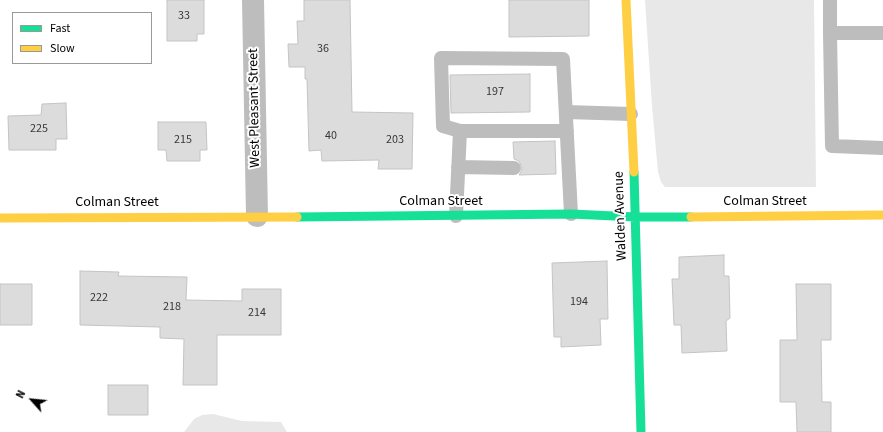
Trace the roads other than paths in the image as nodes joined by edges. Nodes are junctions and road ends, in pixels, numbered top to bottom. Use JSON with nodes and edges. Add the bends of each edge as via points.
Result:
{"nodes":[{"id":1,"x":253,"y":0,"type":"edge"},
{"id":2,"x":626,"y":0,"type":"edge"},
{"id":3,"x":830,"y":0,"type":"edge"},
{"id":4,"x":830,"y":33,"type":"junction"},
{"id":5,"x":883,"y":33,"type":"edge"},
{"id":6,"x":566,"y":112,"type":"junction"},
{"id":7,"x":631,"y":114,"type":"junction"},
{"id":8,"x":460,"y":131,"type":"junction"},
{"id":9,"x":567,"y":131,"type":"junction"},
{"id":10,"x":883,"y":148,"type":"edge"},
{"id":11,"x":458,"y":167,"type":"junction"},
{"id":12,"x":514,"y":168,"type":"dead end"},
{"id":13,"x":571,"y":214,"type":"junction"},
{"id":14,"x":883,"y":214,"type":"edge"},
{"id":15,"x":257,"y":216,"type":"junction"},
{"id":16,"x":456,"y":216,"type":"junction"},
{"id":17,"x":636,"y":216,"type":"junction"},
{"id":18,"x":0,"y":218,"type":"edge"},
{"id":19,"x":641,"y":432,"type":"edge"}],
"edges":[{"from":1,"to":15,"type":"street","name":"West Pleasant Street"},
{"from":2,"to":7,"type":"main road","name":"Walden Avenue"},
{"from":3,"to":4,"type":"lane"},
{"from":4,"to":5,"type":"lane"},
{"from":4,"to":10,"type":"lane","via":[[832,146]]},
{"from":6,"to":7,"type":"lane"},
{"from":6,"to":8,"type":"lane","via":[[563,59],[441,58],[443,126]]},
{"from":6,"to":9,"type":"lane"},
{"from":7,"to":17,"type":"main road","name":"Walden Avenue"},
{"from":8,"to":9,"type":"lane"},
{"from":8,"to":11,"type":"lane"},
{"from":9,"to":13,"type":"lane","via":[[562,168]]},
{"from":11,"to":12,"type":"lane"},
{"from":11,"to":16,"type":"lane"},
{"from":13,"to":16,"type":"main road","name":"Colman Street"},
{"from":13,"to":17,"type":"main road","name":"Colman Street"},
{"from":14,"to":17,"type":"main road","name":"Colman Street"},
{"from":15,"to":16,"type":"main road","name":"Colman Street"},
{"from":15,"to":18,"type":"main road","name":"Colman Street"},
{"from":17,"to":19,"type":"main road","name":"Walden Avenue"}]}
